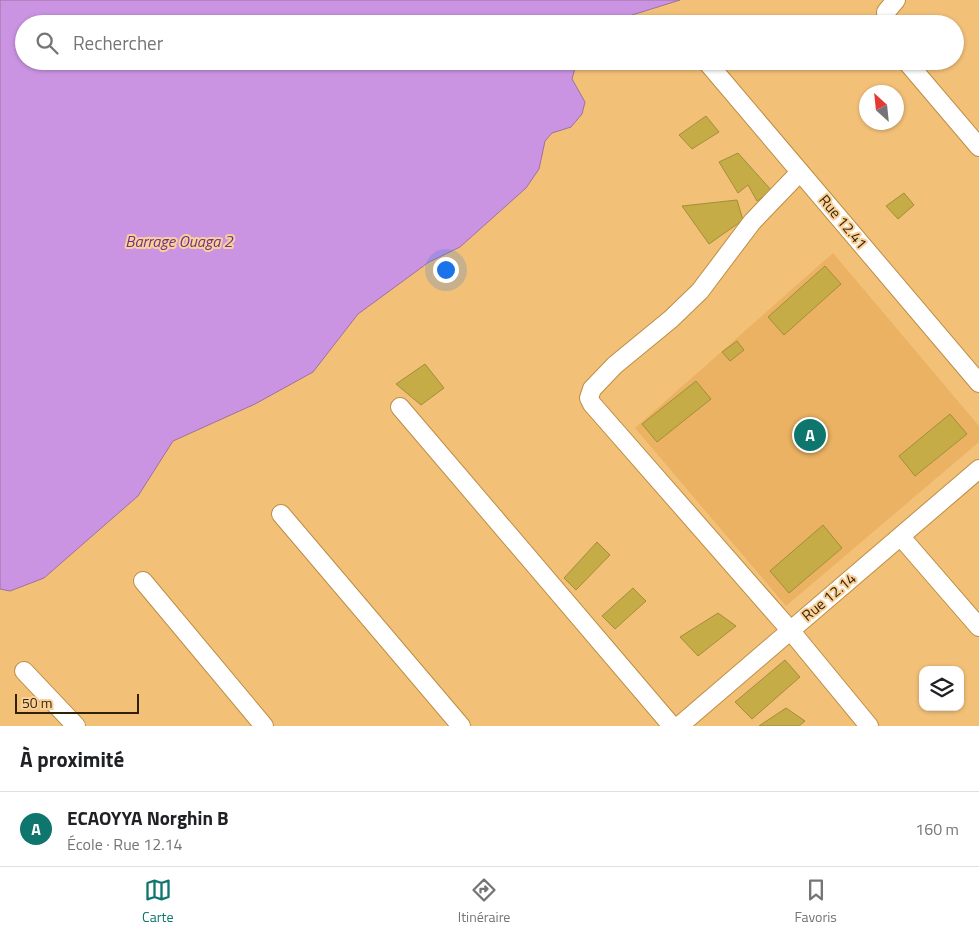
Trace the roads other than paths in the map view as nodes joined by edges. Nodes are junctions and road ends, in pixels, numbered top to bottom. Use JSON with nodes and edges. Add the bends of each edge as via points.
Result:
{"nodes":[{"id":1,"x":896,"y":0,"type":"edge"},
{"id":2,"x":886,"y":15,"type":"edge"},
{"id":3,"x":714,"y":70,"type":"edge"},
{"id":4,"x":914,"y":70,"type":"edge"},
{"id":5,"x":979,"y":147,"type":"edge"},
{"id":6,"x":800,"y":172,"type":"junction"},
{"id":7,"x":979,"y":383,"type":"edge"},
{"id":8,"x":400,"y":407,"type":"dead end"},
{"id":9,"x":979,"y":469,"type":"edge"},
{"id":10,"x":281,"y":514,"type":"dead end"},
{"id":11,"x":901,"y":537,"type":"junction"},
{"id":12,"x":143,"y":581,"type":"dead end"},
{"id":13,"x":979,"y":627,"type":"edge"},
{"id":14,"x":790,"y":630,"type":"junction"},
{"id":15,"x":24,"y":670,"type":"dead end"},
{"id":16,"x":76,"y":726,"type":"edge"},
{"id":17,"x":264,"y":726,"type":"edge"},
{"id":18,"x":461,"y":726,"type":"edge"},
{"id":19,"x":672,"y":726,"type":"edge"},
{"id":20,"x":679,"y":726,"type":"edge"},
{"id":21,"x":869,"y":726,"type":"edge"}],
"edges":[{"from":1,"to":2,"type":"street"},
{"from":3,"to":6,"type":"street","name":"Rue 12.41"},
{"from":4,"to":5,"type":"street"},
{"from":6,"to":7,"type":"street","name":"Rue 12.41"},
{"from":6,"to":14,"type":"street","via":[[752,222],[700,291],[616,365],[592,389],[589,398]]},
{"from":8,"to":19,"type":"street"},
{"from":9,"to":11,"type":"street","name":"Rue 12.14"},
{"from":10,"to":18,"type":"street"},
{"from":11,"to":13,"type":"street"},
{"from":11,"to":14,"type":"street","name":"Rue 12.14"},
{"from":12,"to":17,"type":"street"},
{"from":14,"to":20,"type":"street","name":"Rue 12.14"},
{"from":14,"to":21,"type":"street"},
{"from":15,"to":16,"type":"street"}]}
